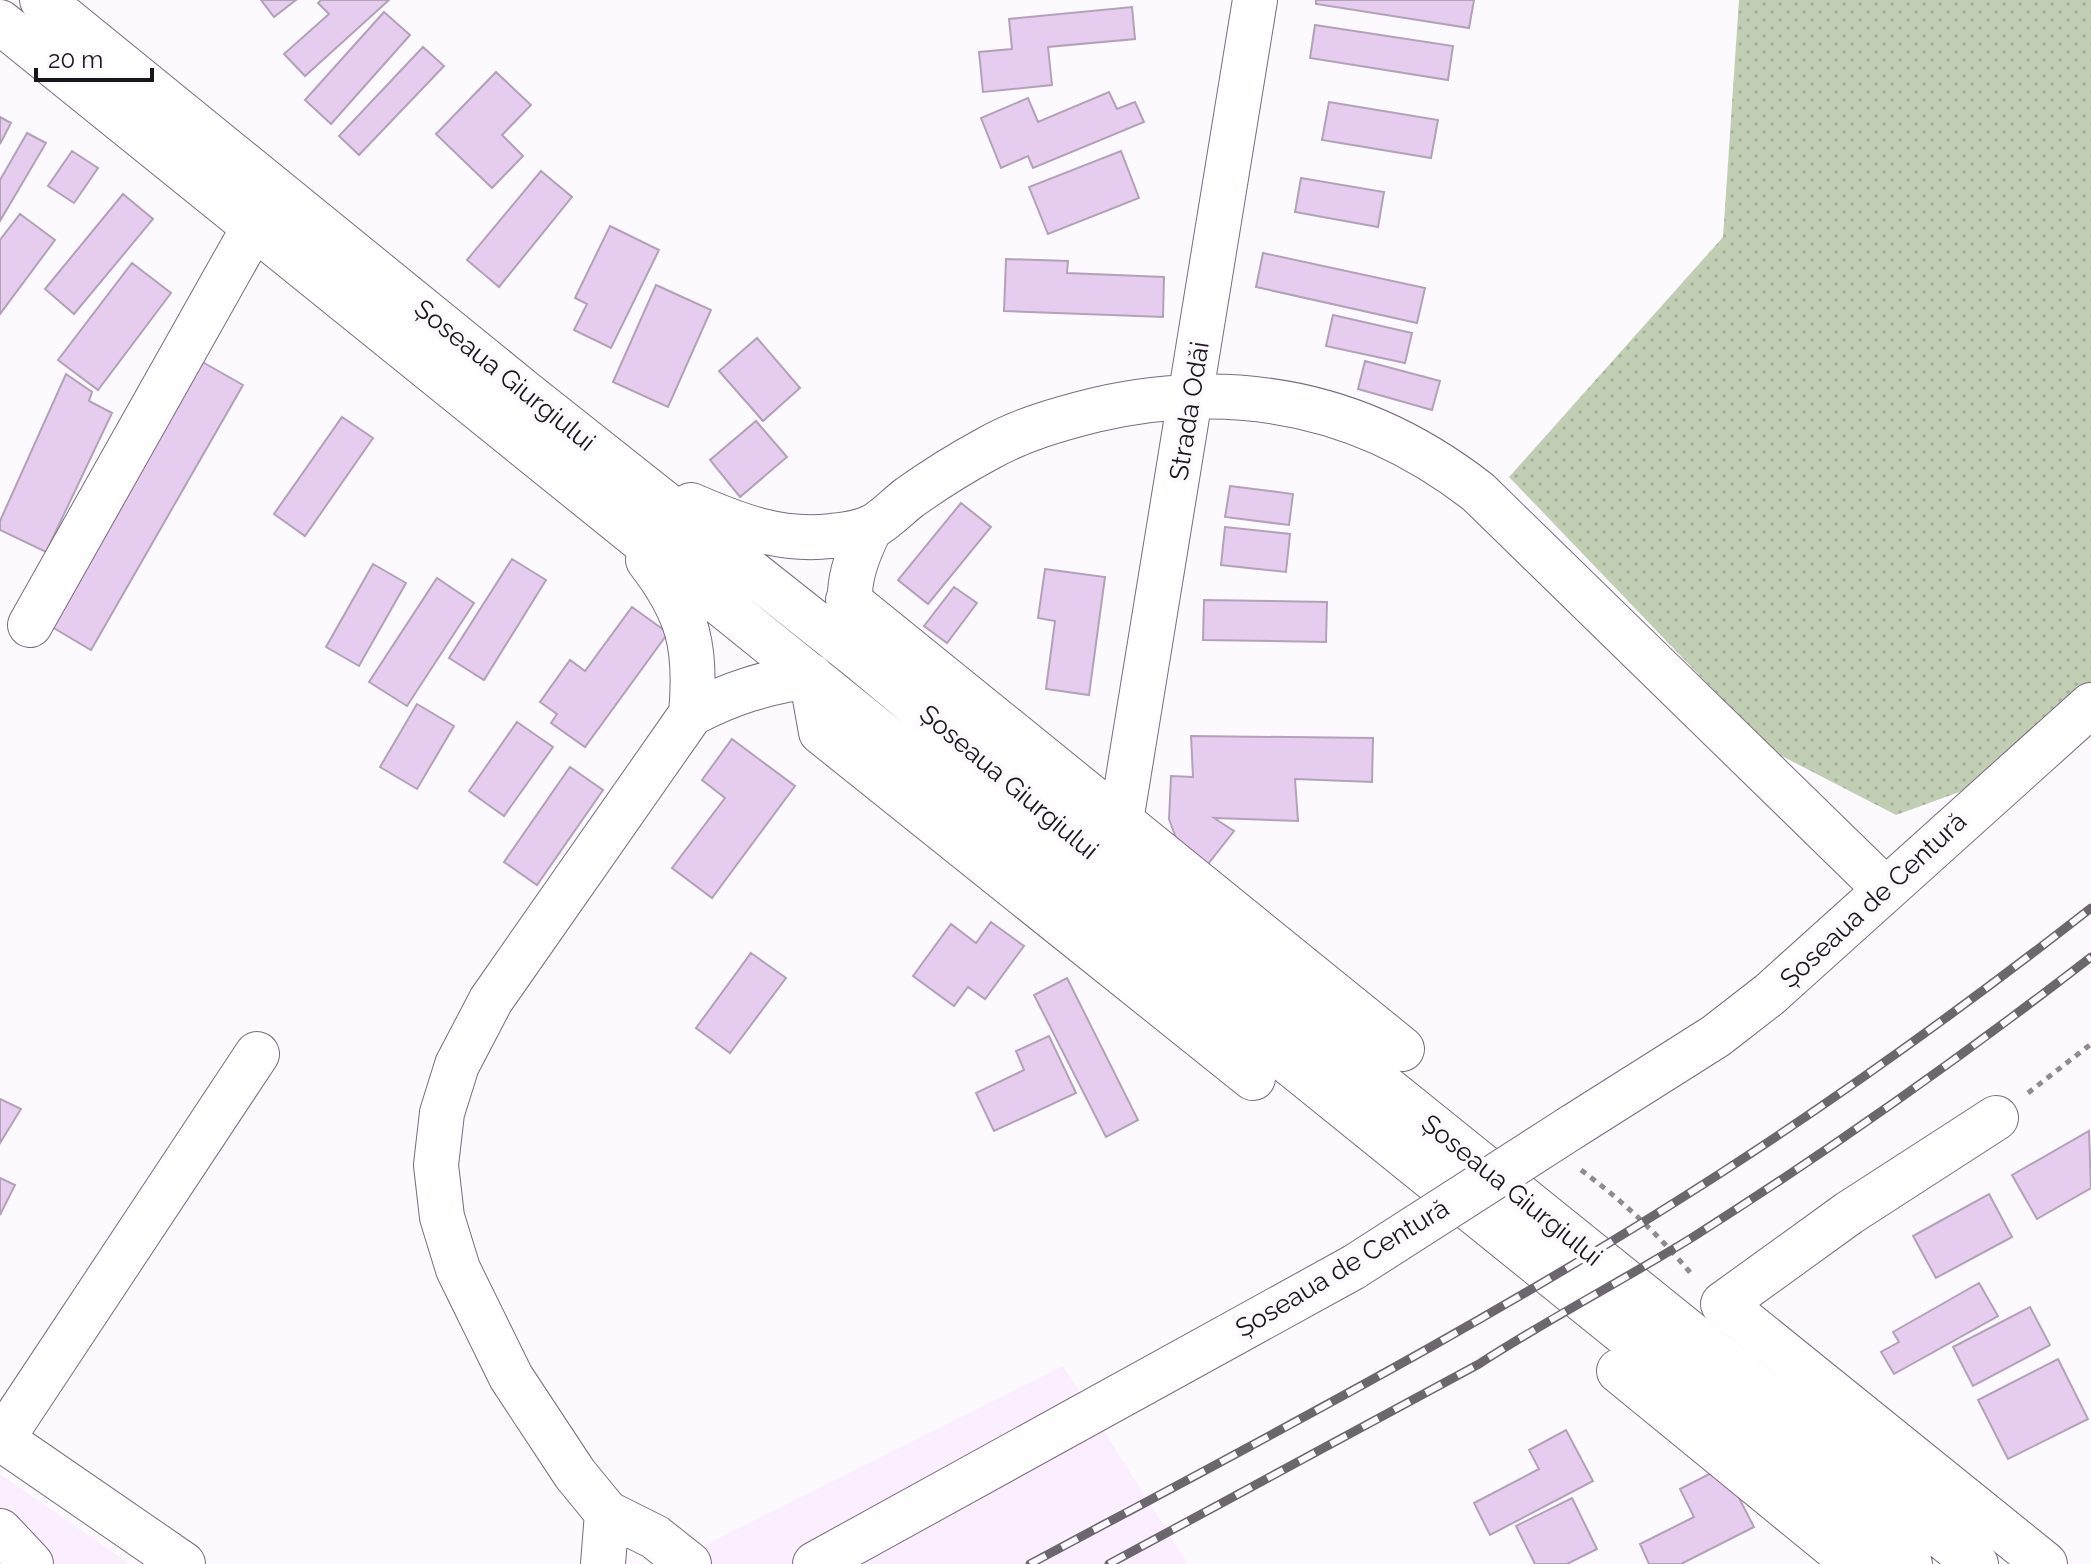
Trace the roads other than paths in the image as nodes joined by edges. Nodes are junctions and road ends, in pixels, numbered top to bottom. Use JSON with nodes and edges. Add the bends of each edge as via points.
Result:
{"nodes":[{"id":1,"x":42,"y":0,"type":"edge"},
{"id":2,"x":1255,"y":0,"type":"edge"},
{"id":3,"x":0,"y":22,"type":"edge"},
{"id":4,"x":254,"y":227,"type":"junction"},
{"id":5,"x":1192,"y":396,"type":"junction"},
{"id":6,"x":642,"y":484,"type":"junction"},
{"id":7,"x":616,"y":519,"type":"junction"},
{"id":8,"x":871,"y":527,"type":"junction"},
{"id":9,"x":848,"y":600,"type":"junction"},
{"id":10,"x":30,"y":625,"type":"dead end"},
{"id":11,"x":862,"y":660,"type":"junction"},
{"id":12,"x":811,"y":676,"type":"junction"},
{"id":13,"x":2091,"y":705,"type":"edge"},
{"id":14,"x":691,"y":714,"type":"junction"},
{"id":15,"x":1121,"y":821,"type":"junction"},
{"id":16,"x":1885,"y":889,"type":"junction"},
{"id":17,"x":1402,"y":1049,"type":"dead end"},
{"id":18,"x":257,"y":1054,"type":"dead end"},
{"id":19,"x":1253,"y":1078,"type":"dead end"},
{"id":20,"x":1996,"y":1118,"type":"road end"},
{"id":21,"x":1619,"y":1371,"type":"dead end"},
{"id":22,"x":1,"y":1438,"type":"edge"},
{"id":23,"x":607,"y":1513,"type":"junction"},
{"id":24,"x":0,"y":1531,"type":"edge"},
{"id":25,"x":31,"y":1564,"type":"edge"},
{"id":26,"x":183,"y":1564,"type":"edge"},
{"id":27,"x":603,"y":1564,"type":"edge"},
{"id":28,"x":689,"y":1564,"type":"edge"},
{"id":29,"x":815,"y":1564,"type":"edge"},
{"id":30,"x":1855,"y":1564,"type":"edge"},
{"id":31,"x":1910,"y":1564,"type":"edge"},
{"id":32,"x":1976,"y":1564,"type":"edge"},
{"id":33,"x":2045,"y":1564,"type":"edge"}],
"edges":[{"from":1,"to":6,"type":"main road","name":"Șoseaua Giurgiului"},
{"from":2,"to":5,"type":"main road","name":"Strada Odăi"},
{"from":3,"to":4,"type":"main road","name":"Șoseaua Giurgiului"},
{"from":4,"to":7,"type":"main road","name":"Șoseaua Giurgiului"},
{"from":4,"to":10,"type":"main road"},
{"from":5,"to":8,"type":"main road","via":[[1101,409],[1017,436],[963,463]]},
{"from":5,"to":15,"type":"main road","name":"Strada Odăi"},
{"from":5,"to":16,"type":"main road","via":[[1244,395],[1321,411],[1439,461],[1478,492]]},
{"from":6,"to":8,"type":"main road","via":[[761,533],[832,536]]},
{"from":6,"to":11,"type":"main road","name":"Șoseaua Giurgiului"},
{"from":7,"to":12,"type":"main road","name":"Șoseaua Giurgiului"},
{"from":7,"to":14,"type":"main road","via":[[680,607],[692,646]]},
{"from":8,"to":9,"type":"main road","via":[[858,551]]},
{"from":9,"to":11,"type":"main road"},
{"from":9,"to":15,"type":"main road","name":"Șoseaua Giurgiului"},
{"from":11,"to":32,"type":"main road","name":"Șoseaua Giurgiului"},
{"from":12,"to":14,"type":"main road","via":[[763,682]]},
{"from":12,"to":19,"type":"main road","via":[[821,732]]},
{"from":12,"to":31,"type":"main road","name":"Șoseaua Giurgiului"},
{"from":13,"to":16,"type":"main road","name":"Șoseaua de Centură"},
{"from":14,"to":23,"type":"main road","via":[[491,1000],[457,1065],[442,1113],[436,1165],[442,1217],[483,1326],[543,1428]]},
{"from":15,"to":17,"type":"main road","name":"Șoseaua Giurgiului"},
{"from":16,"to":29,"type":"main road","name":"Șoseaua de Centură","bridge":true,"via":[[1812,958],[1716,1036],[1354,1267]]},
{"from":18,"to":22,"type":"main road"},
{"from":20,"to":33,"type":"main road","via":[[1849,1213],[1723,1304]]},
{"from":21,"to":30,"type":"main road"},
{"from":22,"to":26,"type":"main road"},
{"from":23,"to":27,"type":"main road"},
{"from":23,"to":28,"type":"main road","via":[[655,1537]]},
{"from":24,"to":25,"type":"main road"}]}
